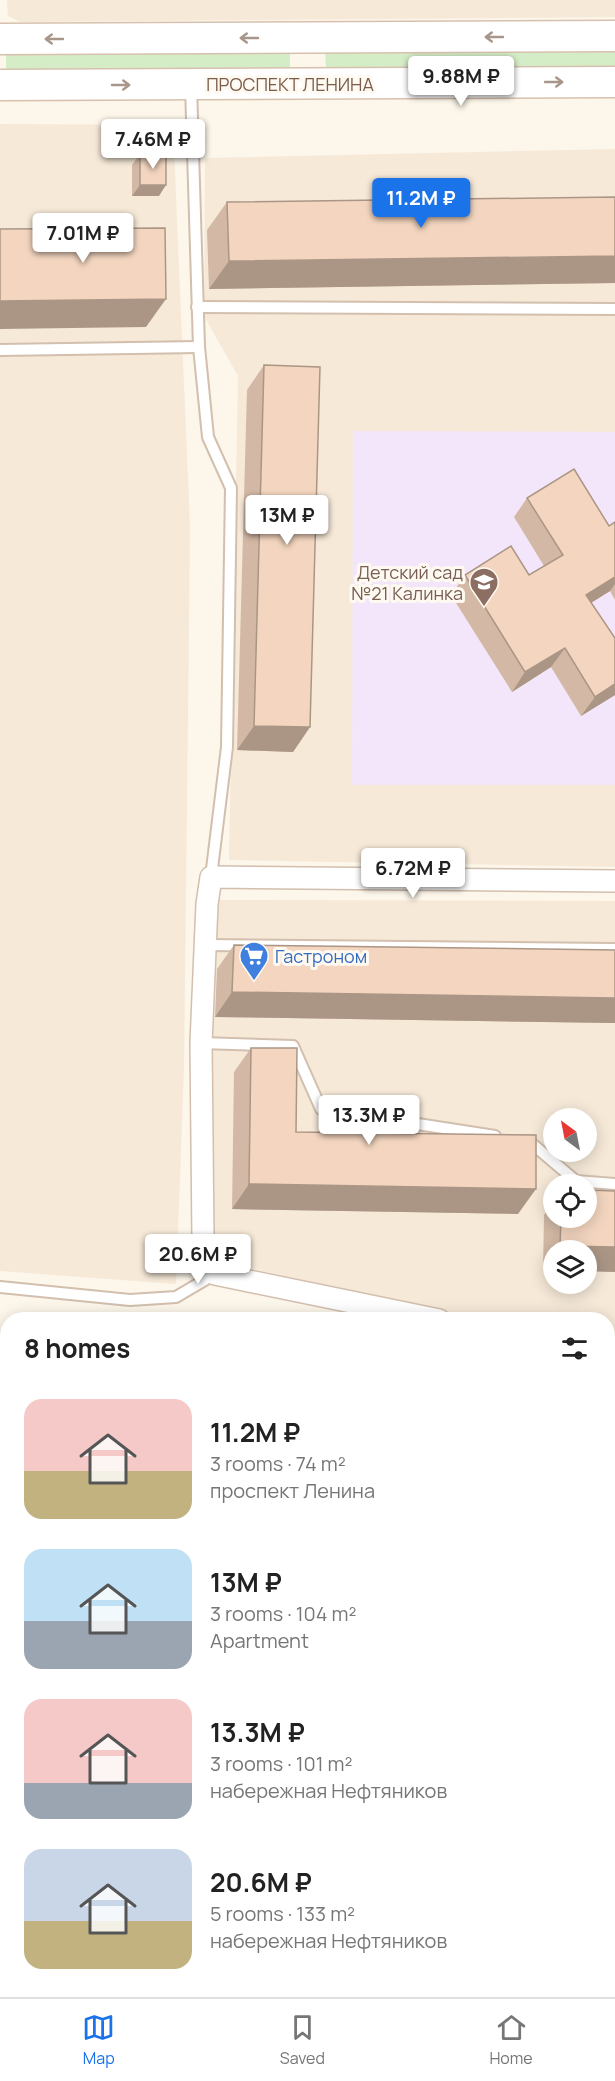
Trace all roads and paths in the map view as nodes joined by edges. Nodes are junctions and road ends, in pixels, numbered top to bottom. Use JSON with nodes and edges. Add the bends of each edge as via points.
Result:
{"nodes":[{"id":1,"x":615,"y":36,"type":"edge"},
{"id":2,"x":0,"y":39,"type":"edge"},
{"id":3,"x":615,"y":82,"type":"edge"},
{"id":4,"x":191,"y":84,"type":"junction"},
{"id":5,"x":0,"y":86,"type":"edge"},
{"id":6,"x":197,"y":307,"type":"junction"},
{"id":7,"x":615,"y":309,"type":"edge"},
{"id":8,"x":199,"y":347,"type":"junction"},
{"id":9,"x":0,"y":350,"type":"edge"},
{"id":10,"x":211,"y":877,"type":"junction"},
{"id":11,"x":615,"y":881,"type":"edge"},
{"id":12,"x":205,"y":945,"type":"junction"},
{"id":13,"x":615,"y":949,"type":"edge"},
{"id":14,"x":201,"y":1043,"type":"junction"},
{"id":15,"x":507,"y":1138,"type":"edge"},
{"id":16,"x":519,"y":1140,"type":"edge"},
{"id":17,"x":615,"y":1184,"type":"edge"},
{"id":18,"x":214,"y":1274,"type":"junction"},
{"id":19,"x":0,"y":1287,"type":"edge"},
{"id":20,"x":371,"y":1312,"type":"edge"}],
"edges":[{"from":1,"to":2,"type":"main road","one_way":true},
{"from":4,"to":3,"type":"main road","name":"ПРОСПЕКТ ЛЕНИНА","one_way":true},
{"from":5,"to":4,"type":"main road","name":"ПРОСПЕКТ ЛЕНИНА","one_way":true},
{"from":4,"to":6,"type":"lane"},
{"from":6,"to":7,"type":"lane"},
{"from":6,"to":8,"type":"lane"},
{"from":8,"to":9,"type":"lane"},
{"from":8,"to":10,"type":"lane","via":[[208,437],[231,488],[227,747]]},
{"from":10,"to":11,"type":"street"},
{"from":10,"to":12,"type":"street"},
{"from":12,"to":13,"type":"lane"},
{"from":12,"to":14,"type":"street"},
{"from":14,"to":15,"type":"lane","via":[[293,1046],[321,1109]]},
{"from":14,"to":18,"type":"street","via":[[203,1240]]},
{"from":16,"to":17,"type":"lane","via":[[530,1142],[576,1181]]},
{"from":18,"to":19,"type":"lane","via":[[176,1297],[130,1300]]},
{"from":18,"to":20,"type":"street"}]}
